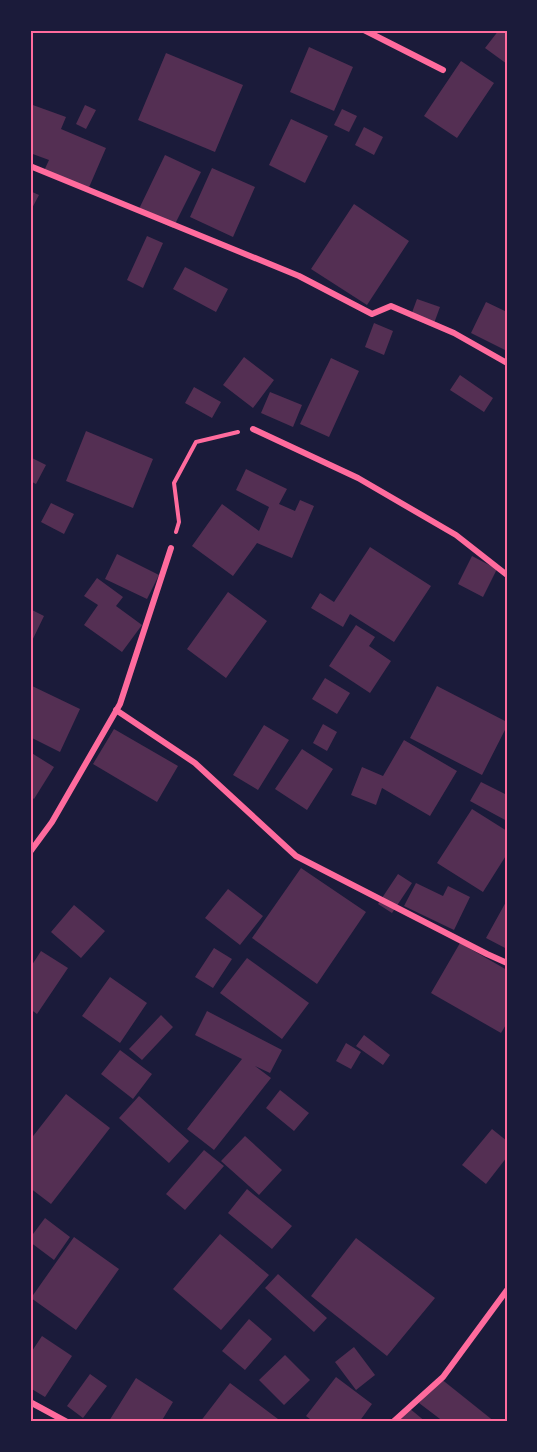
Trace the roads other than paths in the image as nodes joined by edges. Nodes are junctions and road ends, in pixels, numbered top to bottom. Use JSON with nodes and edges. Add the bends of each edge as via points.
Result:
{"nodes":[{"id":1,"x":364,"y":30,"type":"edge"},
{"id":2,"x":443,"y":70,"type":"dead end"},
{"id":3,"x":30,"y":166,"type":"edge"},
{"id":4,"x":507,"y":363,"type":"edge"},
{"id":5,"x":253,"y":429,"type":"road end"},
{"id":6,"x":171,"y":548,"type":"road end"},
{"id":7,"x":507,"y":575,"type":"edge"},
{"id":8,"x":116,"y":710,"type":"junction"},
{"id":9,"x":30,"y":852,"type":"edge"},
{"id":10,"x":507,"y":963,"type":"edge"},
{"id":11,"x":507,"y":1290,"type":"edge"},
{"id":12,"x":30,"y":1402,"type":"edge"},
{"id":13,"x":67,"y":1422,"type":"edge"},
{"id":14,"x":393,"y":1422,"type":"edge"}],
"edges":[{"from":1,"to":2,"type":"street"},
{"from":3,"to":4,"type":"street","via":[[299,276],[372,314],[391,306],[454,333]]},
{"from":5,"to":7,"type":"street","via":[[368,483],[456,535]]},
{"from":6,"to":8,"type":"street"},
{"from":8,"to":9,"type":"street","via":[[52,822]]},
{"from":8,"to":10,"type":"street","via":[[195,763],[296,856]]},
{"from":11,"to":14,"type":"street","via":[[443,1377]]},
{"from":12,"to":13,"type":"street"}]}
